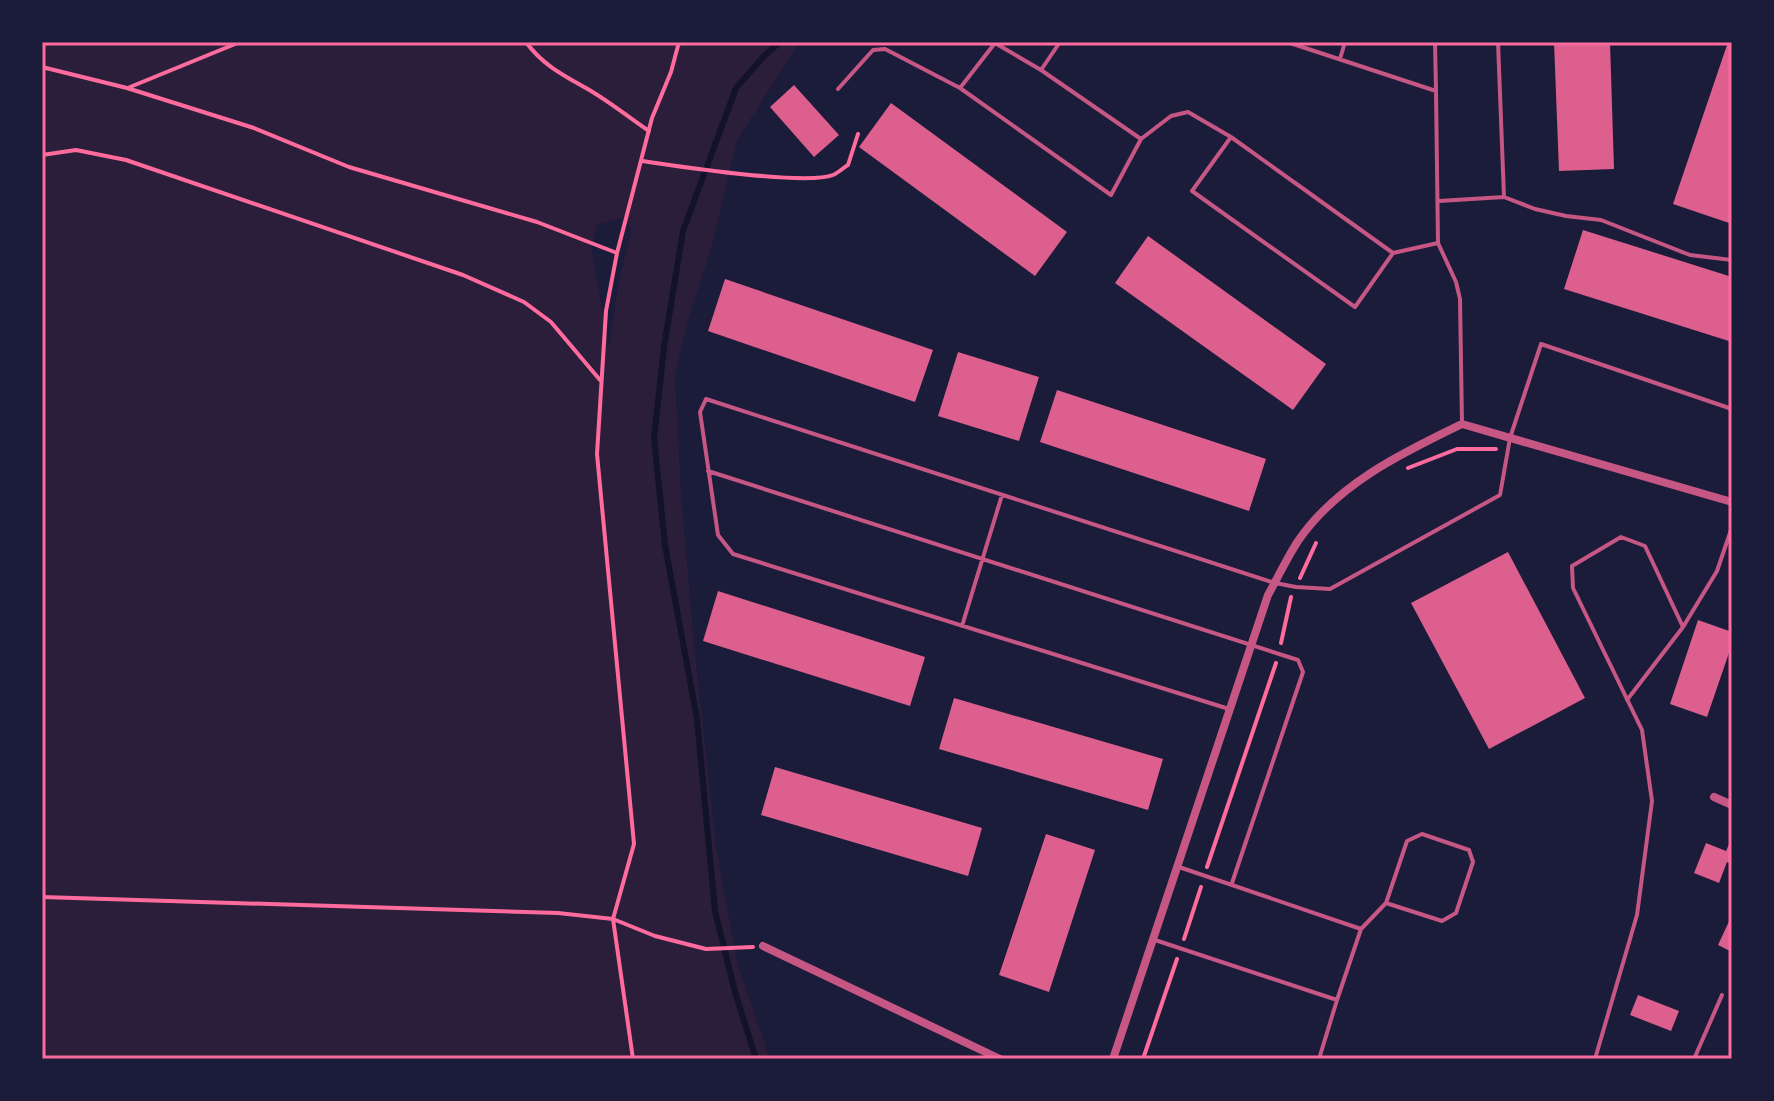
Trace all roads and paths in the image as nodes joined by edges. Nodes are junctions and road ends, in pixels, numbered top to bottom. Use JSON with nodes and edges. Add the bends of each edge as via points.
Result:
{"nodes":[{"id":1,"x":240,"y":42,"type":"edge"},
{"id":2,"x":526,"y":42,"type":"edge"},
{"id":3,"x":679,"y":42,"type":"edge"},
{"id":4,"x":1060,"y":42,"type":"edge"},
{"id":5,"x":1287,"y":42,"type":"edge"},
{"id":6,"x":1345,"y":42,"type":"edge"},
{"id":7,"x":1435,"y":42,"type":"edge"},
{"id":8,"x":1498,"y":42,"type":"edge"},
{"id":9,"x":996,"y":43,"type":"edge"},
{"id":10,"x":1340,"y":59,"type":"junction"},
{"id":11,"x":42,"y":67,"type":"edge"},
{"id":12,"x":1041,"y":70,"type":"junction"},
{"id":13,"x":127,"y":88,"type":"junction"},
{"id":14,"x":960,"y":88,"type":"junction"},
{"id":15,"x":838,"y":89,"type":"dead end"},
{"id":16,"x":1436,"y":91,"type":"junction"},
{"id":17,"x":649,"y":131,"type":"junction"},
{"id":18,"x":858,"y":134,"type":"dead end"},
{"id":19,"x":1231,"y":137,"type":"junction"},
{"id":20,"x":1141,"y":139,"type":"junction"},
{"id":21,"x":42,"y":155,"type":"edge"},
{"id":22,"x":642,"y":161,"type":"junction"},
{"id":23,"x":1504,"y":197,"type":"junction"},
{"id":24,"x":1439,"y":201,"type":"junction"},
{"id":25,"x":1438,"y":243,"type":"junction"},
{"id":26,"x":617,"y":253,"type":"junction"},
{"id":27,"x":1393,"y":253,"type":"junction"},
{"id":28,"x":1732,"y":260,"type":"edge"},
{"id":29,"x":601,"y":381,"type":"junction"},
{"id":30,"x":1732,"y":409,"type":"edge"},
{"id":31,"x":1462,"y":424,"type":"junction"},
{"id":32,"x":1510,"y":438,"type":"junction"},
{"id":33,"x":1509,"y":449,"type":"junction"},
{"id":34,"x":708,"y":471,"type":"junction"},
{"id":35,"x":1400,"y":471,"type":"dead end"},
{"id":36,"x":1002,"y":495,"type":"junction"},
{"id":37,"x":1732,"y":502,"type":"edge"},
{"id":38,"x":1732,"y":527,"type":"edge"},
{"id":39,"x":1317,"y":540,"type":"dead end"},
{"id":40,"x":983,"y":560,"type":"junction"},
{"id":41,"x":1275,"y":583,"type":"junction"},
{"id":42,"x":1296,"y":587,"type":"junction"},
{"id":43,"x":962,"y":626,"type":"junction"},
{"id":44,"x":1683,"y":627,"type":"junction"},
{"id":45,"x":1251,"y":643,"type":"junction"},
{"id":46,"x":1280,"y":653,"type":"junction"},
{"id":47,"x":1627,"y":700,"type":"junction"},
{"id":48,"x":1229,"y":709,"type":"junction"},
{"id":49,"x":1714,"y":797,"type":"dead end"},
{"id":50,"x":1732,"y":805,"type":"edge"},
{"id":51,"x":1177,"y":866,"type":"junction"},
{"id":52,"x":1205,"y":875,"type":"junction"},
{"id":53,"x":1232,"y":883,"type":"junction"},
{"id":54,"x":42,"y":897,"type":"edge"},
{"id":55,"x":1386,"y":903,"type":"junction"},
{"id":56,"x":613,"y":919,"type":"junction"},
{"id":57,"x":1361,"y":929,"type":"junction"},
{"id":58,"x":1153,"y":939,"type":"junction"},
{"id":59,"x":763,"y":946,"type":"dead end"},
{"id":60,"x":745,"y":947,"type":"dead end"},
{"id":61,"x":1181,"y":948,"type":"junction"},
{"id":62,"x":1722,"y":995,"type":"dead end"},
{"id":63,"x":1337,"y":1000,"type":"junction"},
{"id":64,"x":633,"y":1059,"type":"edge"},
{"id":65,"x":1000,"y":1059,"type":"edge"},
{"id":66,"x":1113,"y":1059,"type":"edge"},
{"id":67,"x":1143,"y":1059,"type":"edge"},
{"id":68,"x":1319,"y":1059,"type":"edge"},
{"id":69,"x":1595,"y":1059,"type":"edge"},
{"id":70,"x":1694,"y":1059,"type":"edge"}],
"edges":[{"from":1,"to":13,"type":"path"},
{"from":2,"to":17,"type":"path","via":[[562,76]]},
{"from":3,"to":17,"type":"path"},
{"from":4,"to":12,"type":"lane"},
{"from":5,"to":10,"type":"lane"},
{"from":6,"to":10,"type":"lane"},
{"from":7,"to":16,"type":"lane"},
{"from":8,"to":23,"type":"lane"},
{"from":9,"to":12,"type":"lane"},
{"from":9,"to":14,"type":"lane"},
{"from":10,"to":16,"type":"lane"},
{"from":11,"to":13,"type":"path"},
{"from":12,"to":20,"type":"lane"},
{"from":13,"to":26,"type":"path","via":[[254,128],[349,167],[537,222]]},
{"from":14,"to":15,"type":"lane","via":[[885,49],[873,50]]},
{"from":14,"to":20,"type":"lane","via":[[1111,195]]},
{"from":16,"to":24,"type":"lane"},
{"from":17,"to":22,"type":"path"},
{"from":18,"to":22,"type":"path","via":[[848,165],[831,176]]},
{"from":19,"to":20,"type":"lane","via":[[1188,112],[1171,116]]},
{"from":19,"to":27,"type":"lane"},
{"from":19,"to":27,"type":"lane","via":[[1192,191],[1355,307]]},
{"from":21,"to":29,"type":"path","via":[[76,150],[126,160],[463,275],[542,315]]},
{"from":22,"to":26,"type":"path"},
{"from":23,"to":24,"type":"lane"},
{"from":23,"to":28,"type":"lane","via":[[1545,211],[1601,220],[1690,255]]},
{"from":24,"to":25,"type":"lane"},
{"from":25,"to":27,"type":"lane"},
{"from":25,"to":31,"type":"lane","via":[[1460,299]]},
{"from":26,"to":29,"type":"path"},
{"from":29,"to":56,"type":"path","via":[[597,454],[634,844]]},
{"from":30,"to":32,"type":"lane","via":[[1541,344]]},
{"from":31,"to":32,"type":"street"},
{"from":31,"to":41,"type":"street","via":[[1378,467],[1328,506],[1298,541]]},
{"from":32,"to":33,"type":"lane"},
{"from":32,"to":37,"type":"street"},
{"from":33,"to":35,"type":"path","via":[[1457,449]]},
{"from":33,"to":42,"type":"lane","via":[[1500,495],[1330,589]]},
{"from":34,"to":36,"type":"lane","via":[[700,412],[706,399]]},
{"from":34,"to":40,"type":"lane"},
{"from":34,"to":43,"type":"lane","via":[[718,535],[733,554]]},
{"from":36,"to":40,"type":"lane"},
{"from":36,"to":41,"type":"lane"},
{"from":38,"to":44,"type":"lane","via":[[1717,571]]},
{"from":39,"to":42,"type":"path"},
{"from":40,"to":43,"type":"lane"},
{"from":40,"to":45,"type":"lane"},
{"from":41,"to":42,"type":"lane"},
{"from":41,"to":45,"type":"street"},
{"from":42,"to":46,"type":"path"},
{"from":43,"to":48,"type":"lane"},
{"from":44,"to":47,"type":"lane"},
{"from":44,"to":47,"type":"lane","via":[[1645,546],[1621,537],[1572,566],[1573,588]]},
{"from":45,"to":46,"type":"lane"},
{"from":45,"to":48,"type":"street"},
{"from":46,"to":52,"type":"path"},
{"from":46,"to":53,"type":"lane","via":[[1298,660],[1303,672]]},
{"from":47,"to":69,"type":"lane","via":[[1642,730],[1651,815],[1637,915]]},
{"from":48,"to":51,"type":"street"},
{"from":49,"to":50,"type":"street"},
{"from":51,"to":52,"type":"lane"},
{"from":51,"to":58,"type":"street"},
{"from":52,"to":53,"type":"lane"},
{"from":52,"to":61,"type":"path"},
{"from":53,"to":57,"type":"lane"},
{"from":54,"to":56,"type":"path"},
{"from":55,"to":55,"type":"lane","via":[[1442,921],[1456,913],[1473,862],[1469,850],[1422,834],[1407,841]]},
{"from":55,"to":57,"type":"lane"},
{"from":56,"to":60,"type":"path","via":[[706,949]]},
{"from":56,"to":64,"type":"path"},
{"from":57,"to":63,"type":"lane"},
{"from":58,"to":61,"type":"lane"},
{"from":58,"to":66,"type":"street"},
{"from":59,"to":65,"type":"street"},
{"from":61,"to":63,"type":"lane"},
{"from":61,"to":67,"type":"path"},
{"from":62,"to":70,"type":"lane"},
{"from":63,"to":68,"type":"lane"}]}
